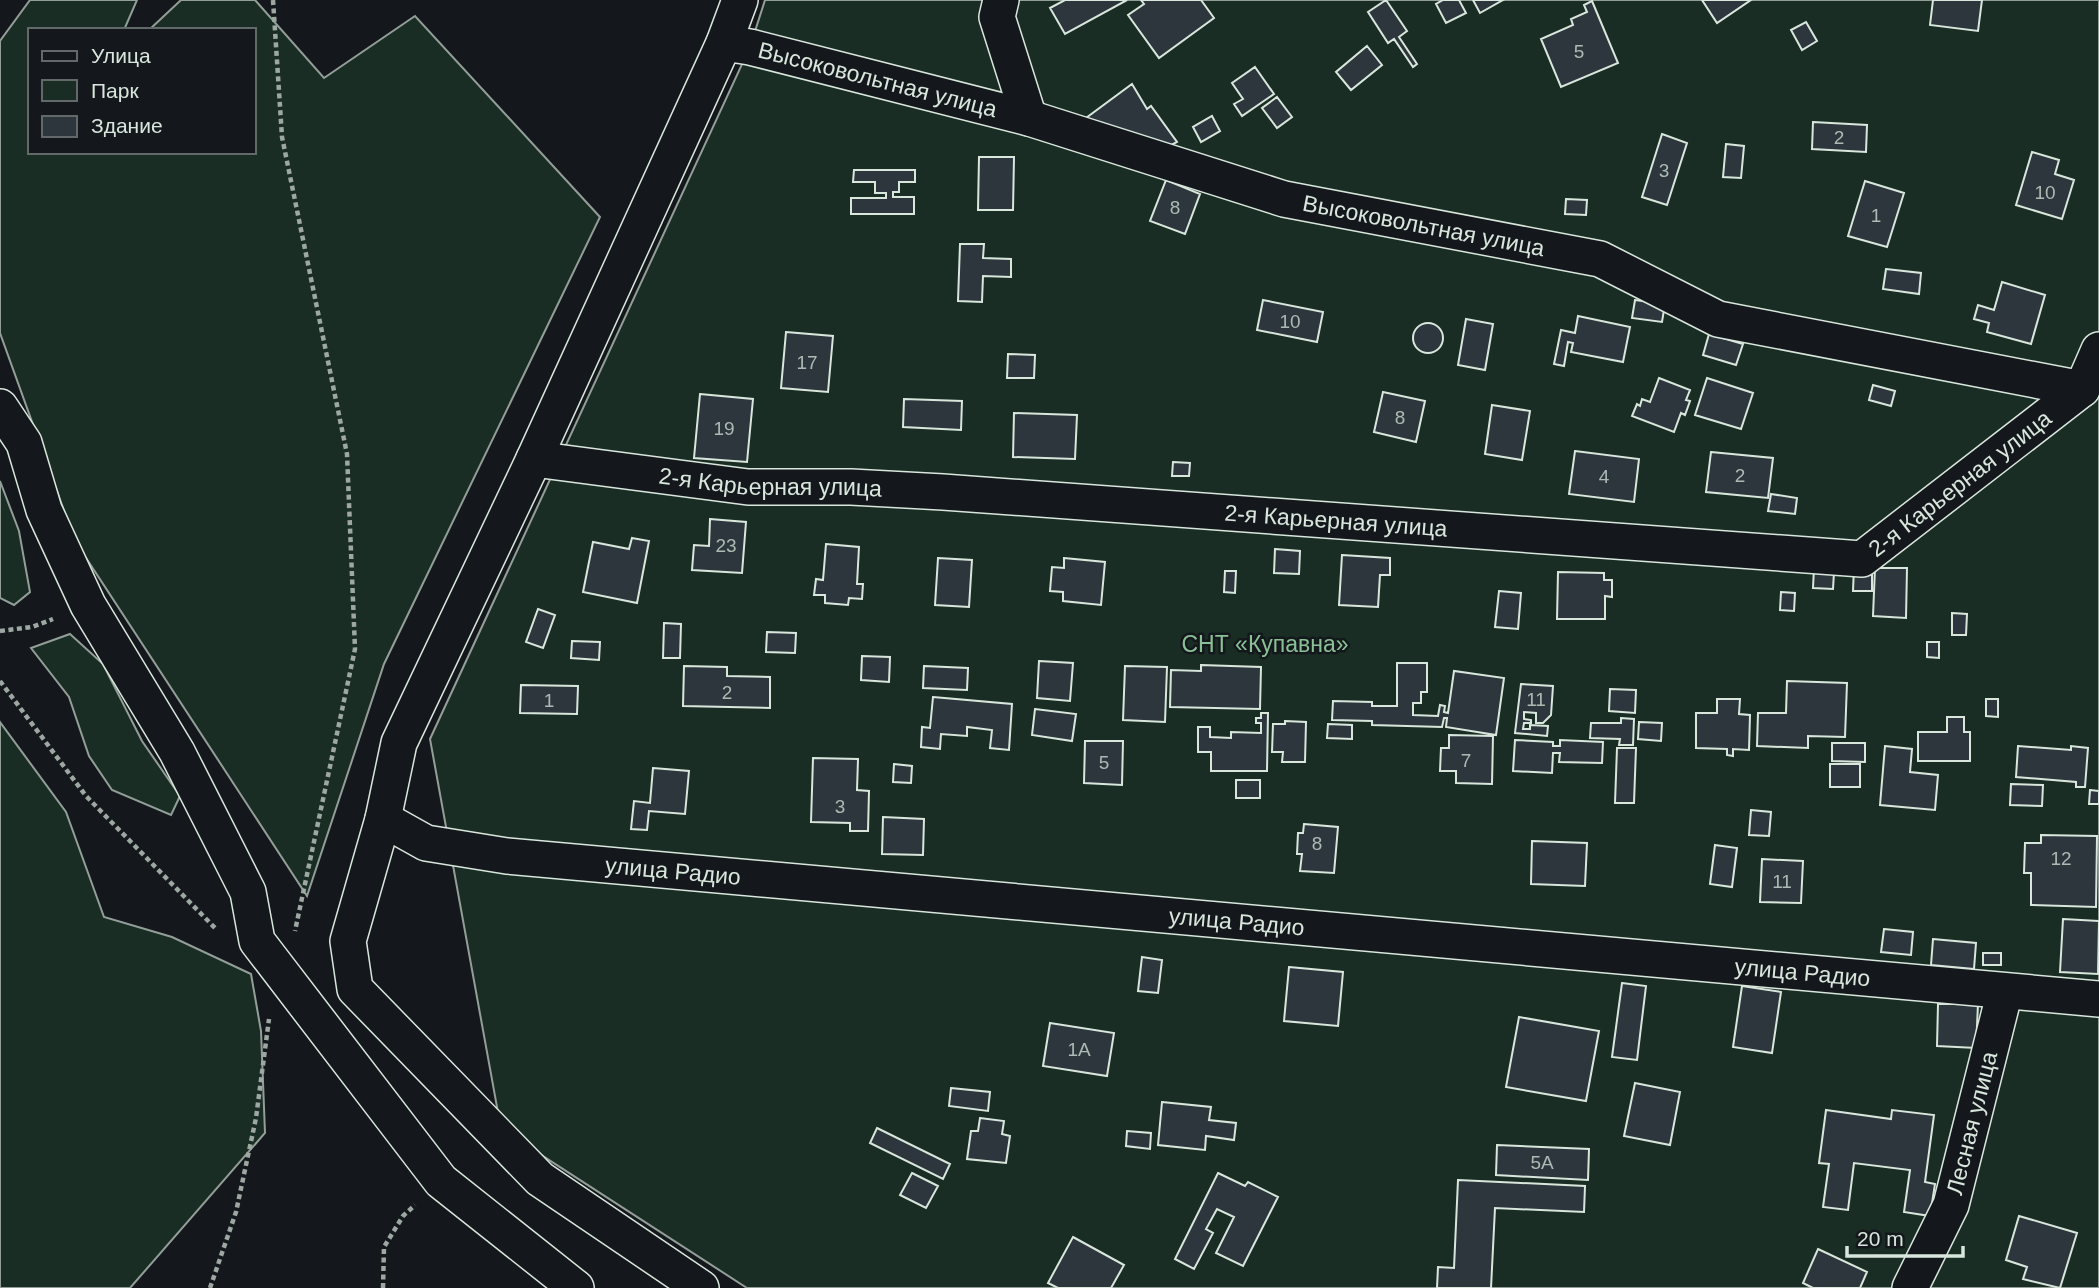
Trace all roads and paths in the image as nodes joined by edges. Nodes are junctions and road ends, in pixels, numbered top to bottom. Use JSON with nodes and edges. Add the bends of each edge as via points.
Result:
{"nodes":[{"id":1,"x":274,"y":0,"type":"edge"},
{"id":2,"x":740,"y":0,"type":"edge"},
{"id":3,"x":1001,"y":0,"type":"edge"},
{"id":4,"x":724,"y":43,"type":"junction"},
{"id":5,"x":1029,"y":118,"type":"junction"},
{"id":6,"x":2099,"y":350,"type":"edge"},
{"id":7,"x":2082,"y":389,"type":"junction"},
{"id":8,"x":0,"y":407,"type":"edge"},
{"id":9,"x":534,"y":459,"type":"junction"},
{"id":10,"x":88,"y":605,"type":"junction"},
{"id":11,"x":0,"y":631,"type":"edge"},
{"id":12,"x":0,"y":681,"type":"edge"},
{"id":13,"x":383,"y":819,"type":"junction"},
{"id":14,"x":257,"y":941,"type":"junction"},
{"id":15,"x":285,"y":979,"type":"junction"},
{"id":16,"x":2005,"y":991,"type":"junction"},
{"id":17,"x":2099,"y":999,"type":"edge"},
{"id":18,"x":441,"y":1181,"type":"junction"},
{"id":19,"x":210,"y":1288,"type":"edge"},
{"id":20,"x":383,"y":1288,"type":"edge"},
{"id":21,"x":576,"y":1288,"type":"edge"},
{"id":22,"x":701,"y":1288,"type":"edge"},
{"id":23,"x":1910,"y":1288,"type":"edge"}],
"edges":[{"from":1,"to":15,"type":"path","via":[[282,137],[347,454],[355,649]]},
{"from":2,"to":4,"type":"street"},
{"from":3,"to":5,"type":"street","via":[[997,17]]},
{"from":4,"to":5,"type":"street","name":"Высоковольтная улица"},
{"from":4,"to":9,"type":"street"},
{"from":5,"to":7,"type":"street","name":"Высоковольтная улица","via":[[1284,199],[1600,259],[1718,319]]},
{"from":6,"to":7,"type":"street"},
{"from":7,"to":9,"type":"street","name":"2-я Карьерная улица","via":[[1862,559],[943,492],[748,487]]},
{"from":8,"to":10,"type":"street","via":[[24,443],[44,510]]},
{"from":9,"to":13,"type":"street","via":[[399,743]]},
{"from":10,"to":11,"type":"path","via":[[32,627]]},
{"from":10,"to":14,"type":"street","via":[[177,752],[248,892]]},
{"from":12,"to":14,"type":"path","via":[[86,796],[218,930]]},
{"from":13,"to":16,"type":"street","name":"улица Радио","via":[[426,843],[507,856]]},
{"from":13,"to":22,"type":"street","via":[[348,941],[355,989],[540,1178]]},
{"from":14,"to":15,"type":"street"},
{"from":15,"to":18,"type":"street"},
{"from":15,"to":19,"type":"path","via":[[270,1009],[256,1118],[236,1212]]},
{"from":16,"to":17,"type":"street","name":"улица Радио"},
{"from":16,"to":23,"type":"street","name":"Лесная улица","via":[[1951,1205]]},
{"from":18,"to":20,"type":"path","via":[[403,1216],[384,1247]]},
{"from":18,"to":21,"type":"street"}]}
